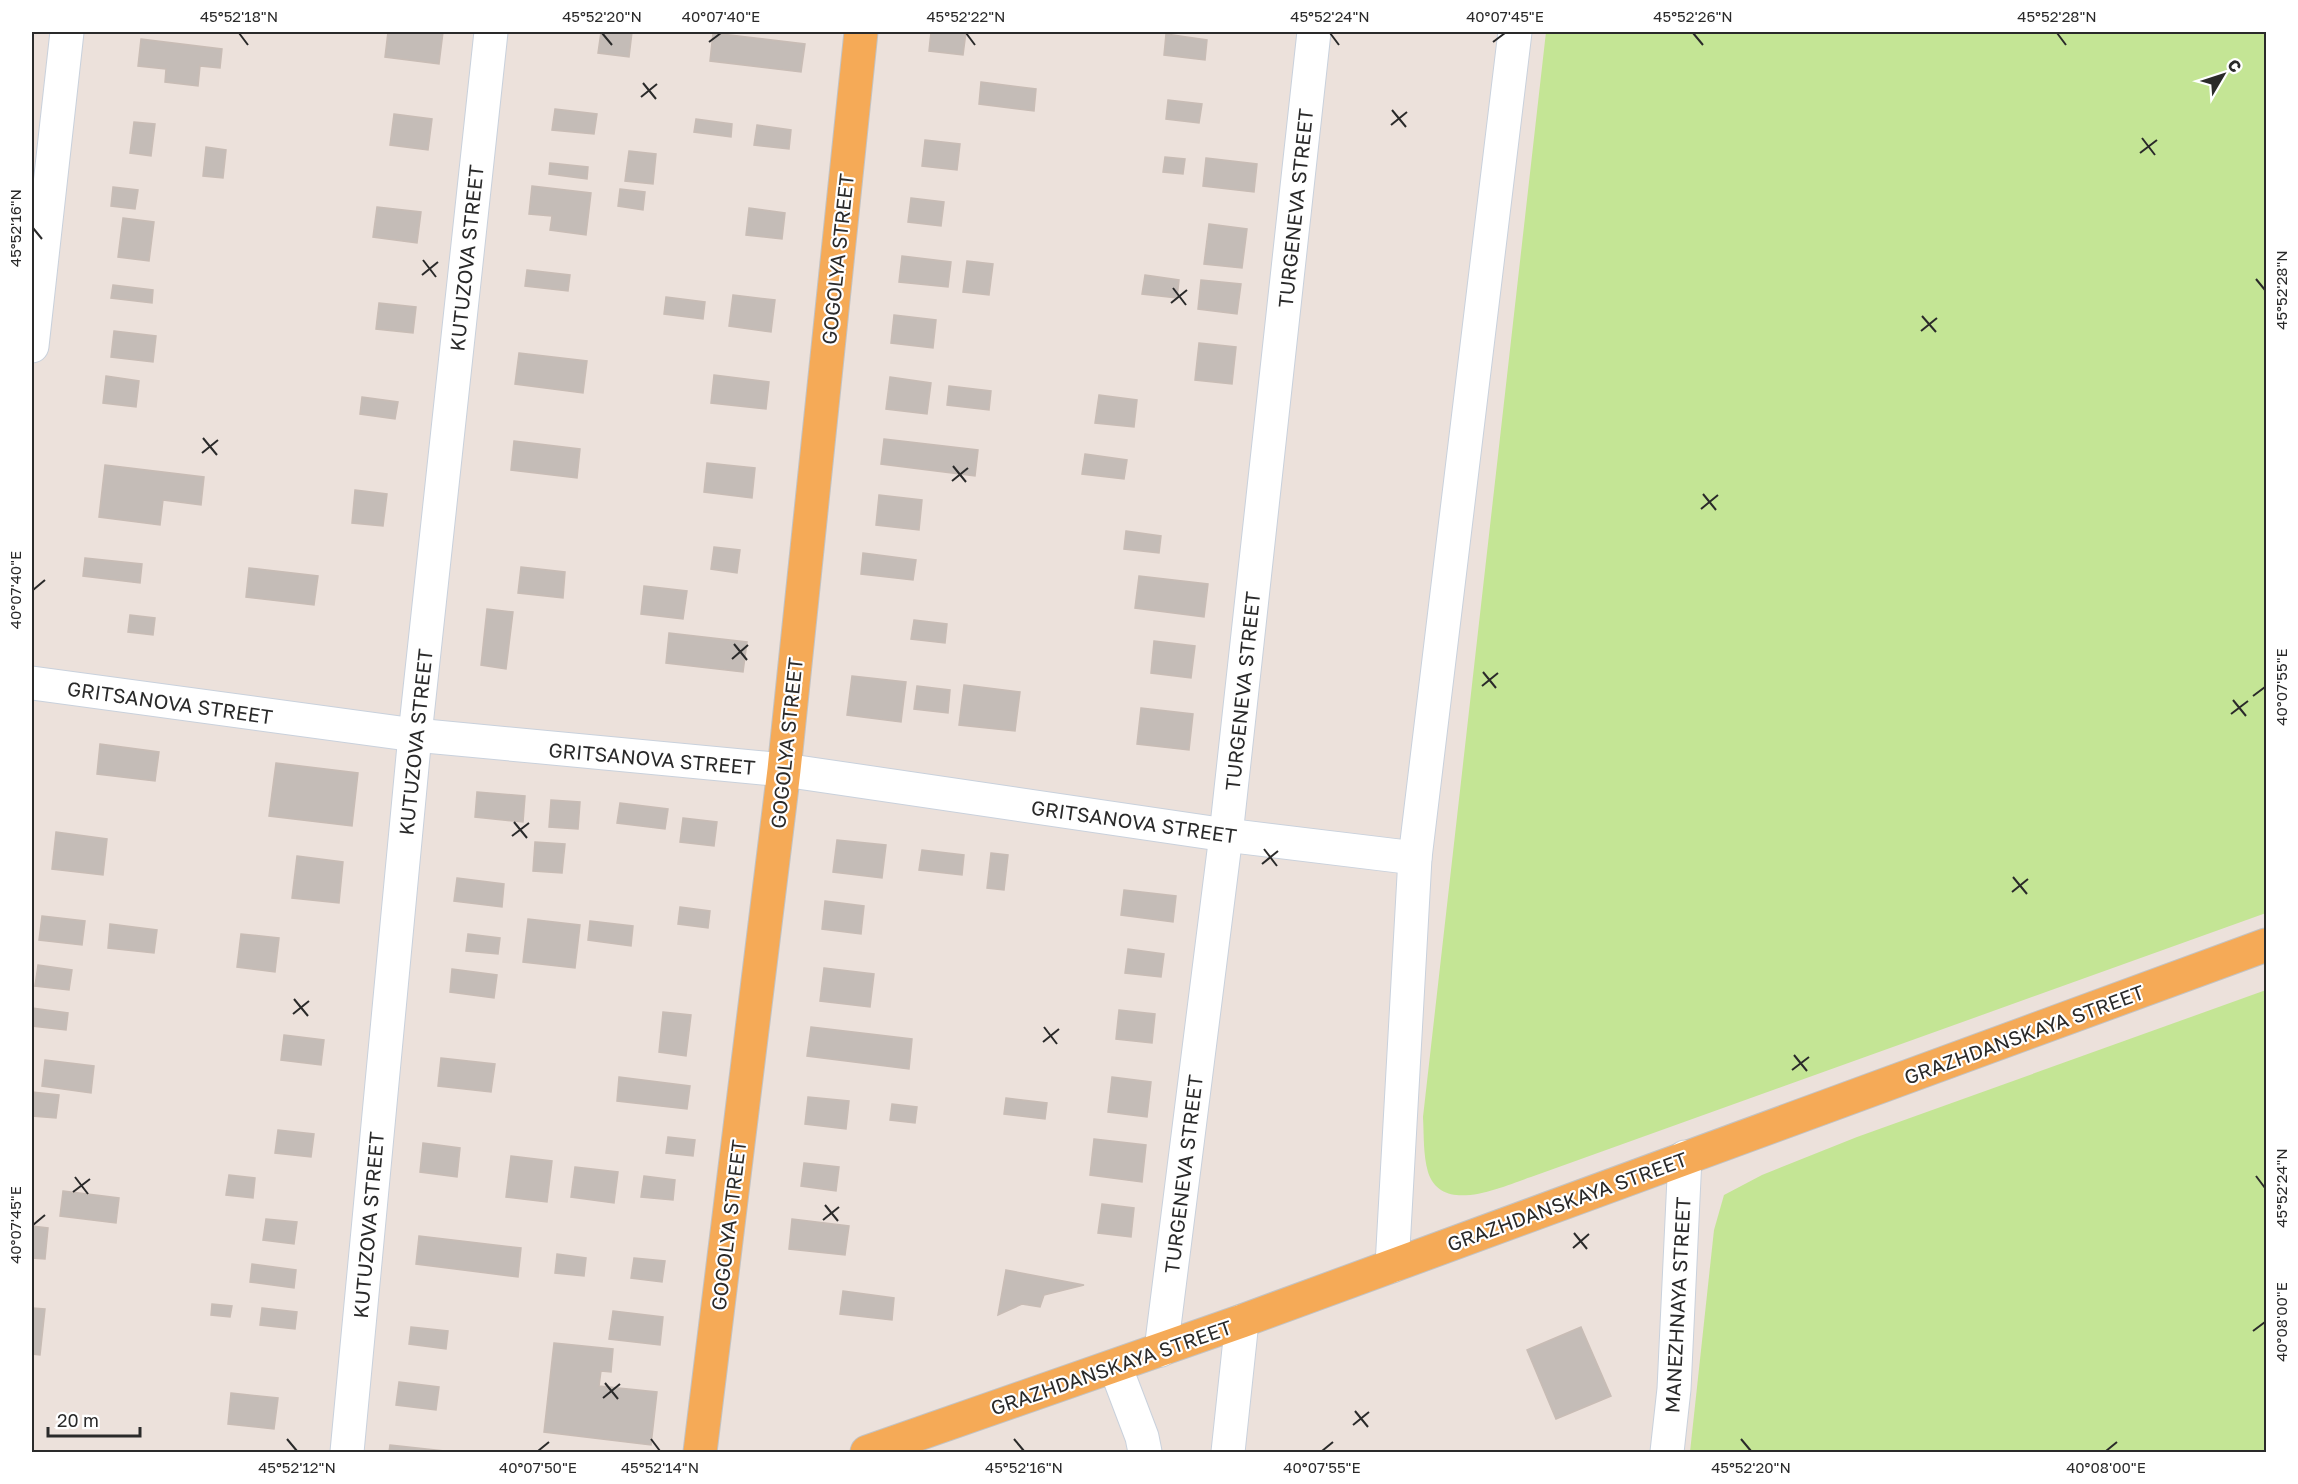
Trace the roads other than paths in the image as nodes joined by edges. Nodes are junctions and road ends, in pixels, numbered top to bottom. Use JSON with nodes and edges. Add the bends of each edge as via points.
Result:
{"nodes":[{"id":1,"x":67,"y":32,"type":"edge"},
{"id":2,"x":491,"y":32,"type":"edge"},
{"id":3,"x":861,"y":32,"type":"edge"},
{"id":4,"x":1314,"y":32,"type":"edge"},
{"id":5,"x":1515,"y":32,"type":"edge"},
{"id":6,"x":32,"y":346,"type":"edge"},
{"id":7,"x":32,"y":683,"type":"edge"},
{"id":8,"x":415,"y":735,"type":"junction"},
{"id":9,"x":784,"y":770,"type":"junction"},
{"id":10,"x":1226,"y":835,"type":"junction"},
{"id":11,"x":1415,"y":858,"type":"junction"},
{"id":12,"x":2266,"y":945,"type":"edge"},
{"id":13,"x":1684,"y":1157,"type":"junction"},
{"id":14,"x":1392,"y":1266,"type":"junction"},
{"id":15,"x":1242,"y":1322,"type":"junction"},
{"id":16,"x":1161,"y":1350,"type":"junction"},
{"id":17,"x":1115,"y":1366,"type":"junction"},
{"id":18,"x":347,"y":1452,"type":"edge"},
{"id":19,"x":700,"y":1452,"type":"edge"},
{"id":20,"x":867,"y":1452,"type":"edge"},
{"id":21,"x":1146,"y":1452,"type":"edge"},
{"id":22,"x":1228,"y":1452,"type":"edge"},
{"id":23,"x":1667,"y":1452,"type":"edge"}],
"edges":[{"from":1,"to":6,"type":"street"},
{"from":2,"to":8,"type":"street","name":"KUTUZOVA STREET"},
{"from":3,"to":9,"type":"main road","name":"GOGOLYA STREET"},
{"from":4,"to":10,"type":"street","name":"TURGENEVA STREET"},
{"from":5,"to":11,"type":"street"},
{"from":7,"to":8,"type":"street","name":"GRITSANOVA STREET"},
{"from":8,"to":9,"type":"street","name":"GRITSANOVA STREET"},
{"from":8,"to":18,"type":"street","name":"KUTUZOVA STREET"},
{"from":9,"to":10,"type":"street","name":"GRITSANOVA STREET"},
{"from":9,"to":19,"type":"main road","name":"GOGOLYA STREET"},
{"from":10,"to":11,"type":"street","name":"GRITSANOVA STREET"},
{"from":10,"to":16,"type":"street","name":"TURGENEVA STREET"},
{"from":11,"to":14,"type":"street"},
{"from":12,"to":13,"type":"main road","name":"GRAZHDANSKAYA STREET"},
{"from":13,"to":14,"type":"main road","name":"GRAZHDANSKAYA STREET"},
{"from":13,"to":23,"type":"street","name":"MANEZHNAYA STREET","via":[[1674,1389]]},
{"from":14,"to":15,"type":"main road","name":"GRAZHDANSKAYA STREET"},
{"from":15,"to":16,"type":"main road","name":"GRAZHDANSKAYA STREET"},
{"from":15,"to":22,"type":"street"},
{"from":16,"to":17,"type":"main road","name":"GRAZHDANSKAYA STREET"},
{"from":17,"to":20,"type":"main road","name":"GRAZHDANSKAYA STREET"},
{"from":17,"to":21,"type":"street"}]}
